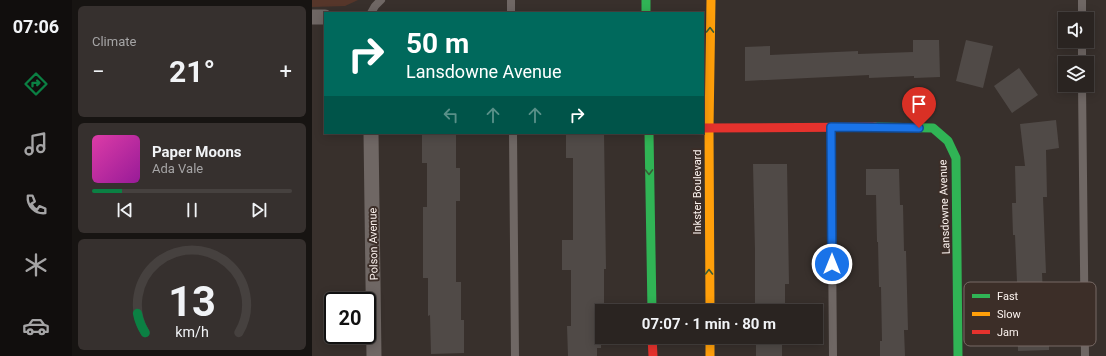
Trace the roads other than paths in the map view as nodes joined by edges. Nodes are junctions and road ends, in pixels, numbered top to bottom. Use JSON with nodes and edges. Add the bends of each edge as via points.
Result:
{"nodes":[{"id":1,"x":381,"y":0,"type":"edge"},
{"id":2,"x":511,"y":0,"type":"edge"},
{"id":3,"x":646,"y":0,"type":"edge"},
{"id":4,"x":711,"y":0,"type":"edge"},
{"id":5,"x":1082,"y":0,"type":"edge"},
{"id":6,"x":372,"y":12,"type":"edge"},
{"id":7,"x":511,"y":12,"type":"edge"},
{"id":8,"x":646,"y":12,"type":"edge"},
{"id":9,"x":1082,"y":12,"type":"edge"},
{"id":10,"x":324,"y":16,"type":"edge"},
{"id":11,"x":312,"y":17,"type":"edge"},
{"id":12,"x":1082,"y":92,"type":"edge"},
{"id":13,"x":831,"y":127,"type":"junction"},
{"id":14,"x":706,"y":128,"type":"edge"},
{"id":15,"x":371,"y":134,"type":"edge"},
{"id":16,"x":512,"y":134,"type":"edge"},
{"id":17,"x":649,"y":134,"type":"edge"},
{"id":18,"x":1084,"y":282,"type":"edge"},
{"id":19,"x":652,"y":304,"type":"edge"},
{"id":20,"x":710,"y":304,"type":"edge"},
{"id":21,"x":652,"y":344,"type":"edge"},
{"id":22,"x":710,"y":344,"type":"edge"},
{"id":23,"x":1085,"y":346,"type":"edge"},
{"id":24,"x":374,"y":356,"type":"edge"},
{"id":25,"x":515,"y":356,"type":"edge"},
{"id":26,"x":653,"y":356,"type":"edge"},
{"id":27,"x":710,"y":356,"type":"edge"},
{"id":28,"x":833,"y":356,"type":"edge"},
{"id":29,"x":958,"y":356,"type":"edge"},
{"id":30,"x":1085,"y":356,"type":"edge"}],
"edges":[{"from":1,"to":6,"type":"lane"},
{"from":2,"to":7,"type":"lane"},
{"from":3,"to":8,"type":"main road"},
{"from":14,"to":4,"type":"main road","name":"Inkster Boulevard","one_way":true},
{"from":5,"to":9,"type":"lane"},
{"from":10,"to":11,"type":"street"},
{"from":12,"to":18,"type":"lane"},
{"from":13,"to":14,"type":"main road","name":"Lansdowne Avenue"},
{"from":13,"to":28,"type":"lane"},
{"from":13,"to":29,"type":"main road","name":"Lansdowne Avenue","via":[[933,128],[951,145],[956,158]]},
{"from":20,"to":14,"type":"main road","name":"Inkster Boulevard","one_way":true},
{"from":15,"to":24,"type":"street","name":"Polson Avenue"},
{"from":16,"to":25,"type":"lane"},
{"from":17,"to":19,"type":"main road","one_way":true},
{"from":21,"to":26,"type":"main road"},
{"from":22,"to":27,"type":"main road"},
{"from":23,"to":30,"type":"lane"}]}
